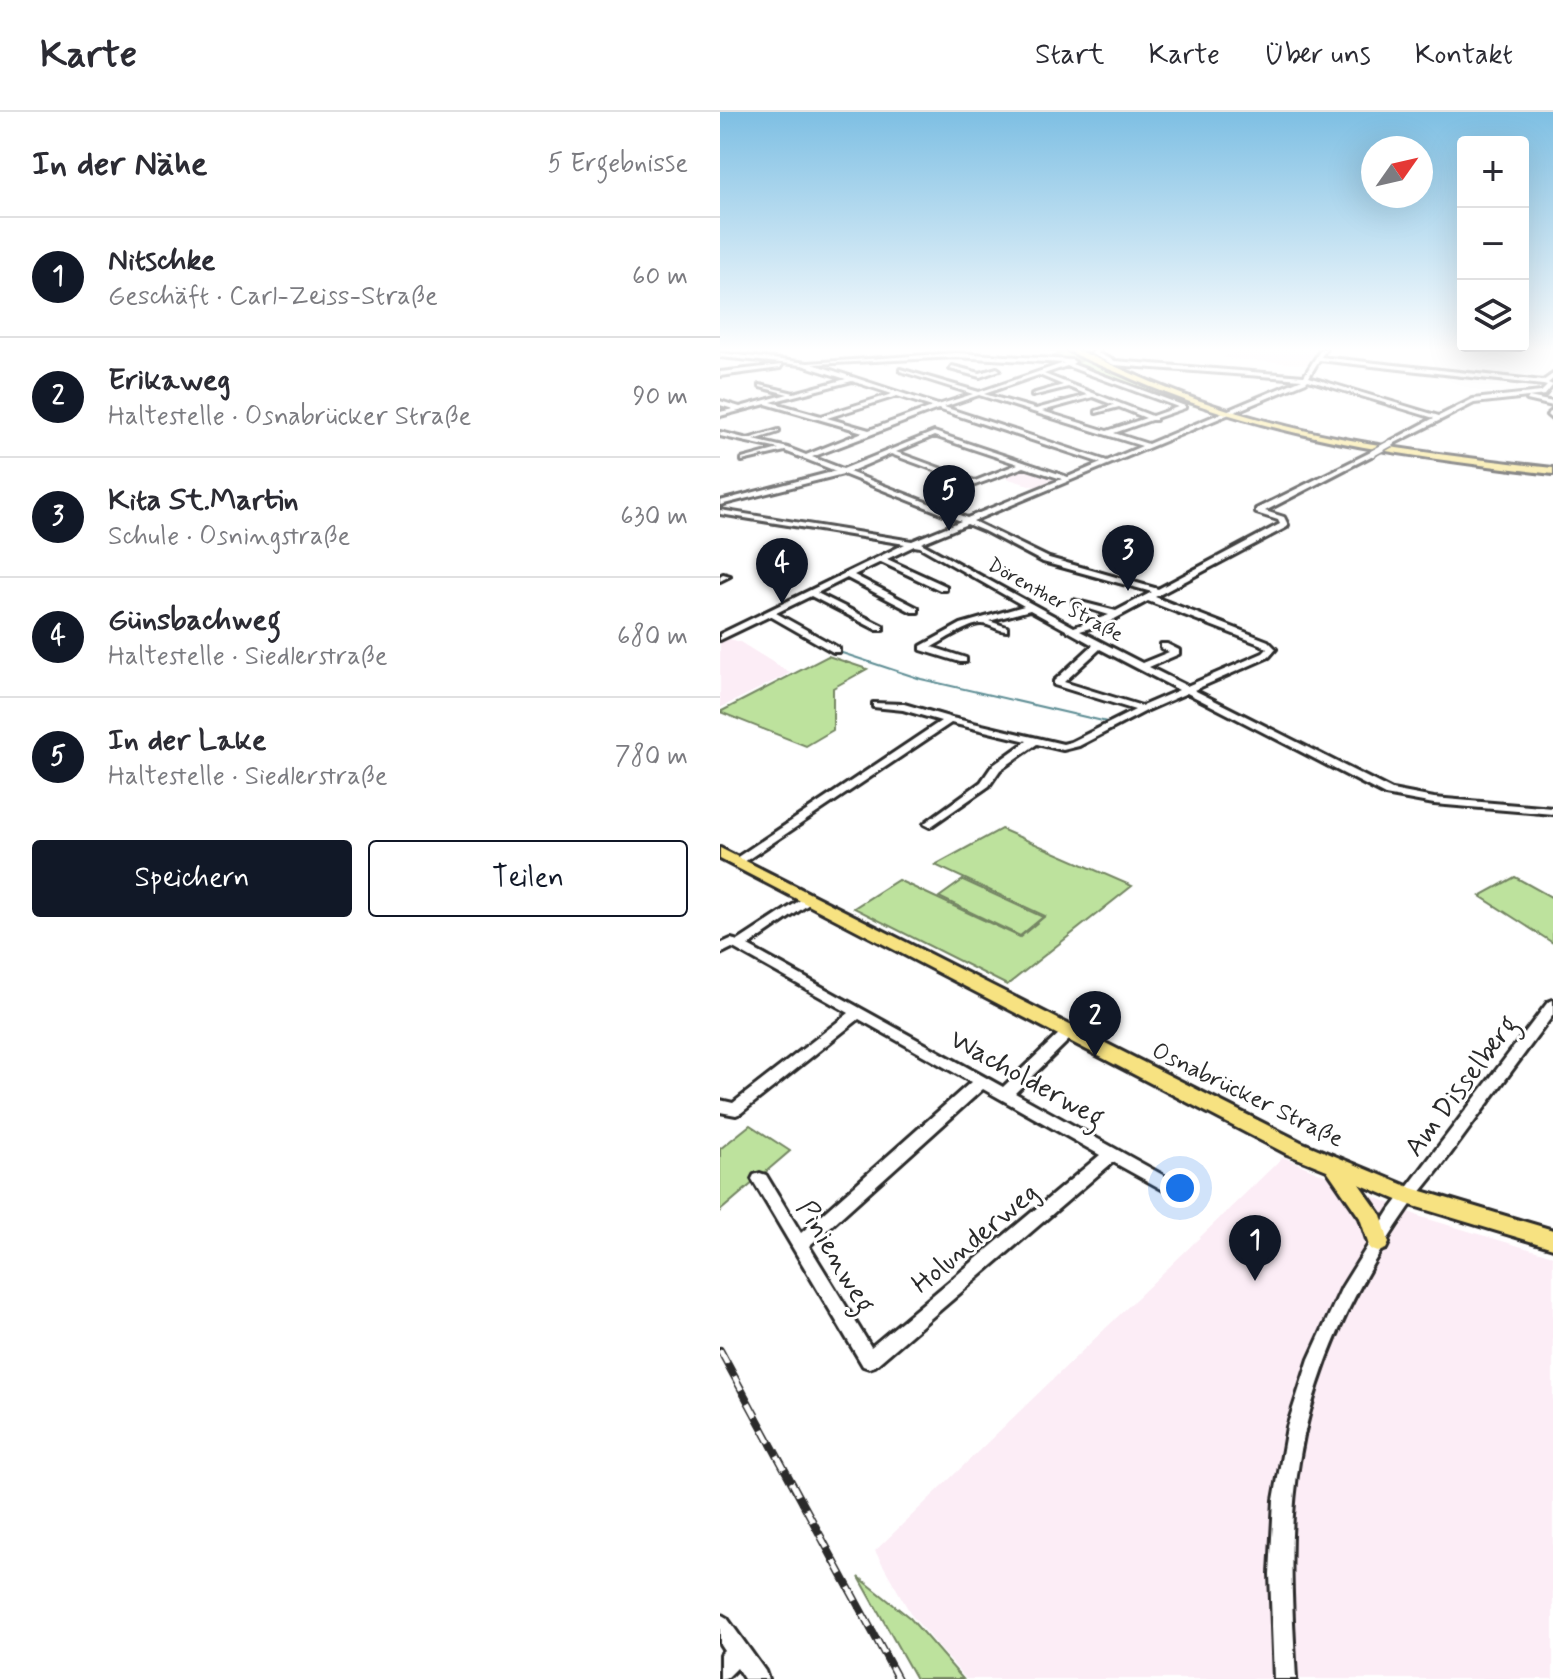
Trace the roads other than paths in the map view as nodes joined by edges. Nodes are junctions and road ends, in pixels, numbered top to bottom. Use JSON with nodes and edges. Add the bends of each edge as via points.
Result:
{"nodes":[{"id":1,"x":835,"y":422,"type":"edge"},
{"id":2,"x":896,"y":422,"type":"edge"},
{"id":3,"x":983,"y":422,"type":"edge"},
{"id":4,"x":1073,"y":422,"type":"edge"},
{"id":5,"x":1144,"y":422,"type":"edge"},
{"id":6,"x":1206,"y":422,"type":"edge"},
{"id":7,"x":1263,"y":422,"type":"edge"},
{"id":8,"x":1431,"y":422,"type":"edge"},
{"id":9,"x":777,"y":431,"type":"dead end"},
{"id":10,"x":869,"y":432,"type":"junction"},
{"id":11,"x":1108,"y":433,"type":"junction"},
{"id":12,"x":720,"y":434,"type":"edge"},
{"id":13,"x":748,"y":440,"type":"junction"},
{"id":14,"x":1149,"y":446,"type":"junction"},
{"id":15,"x":786,"y":449,"type":"junction"},
{"id":16,"x":891,"y":452,"type":"junction"},
{"id":17,"x":806,"y":457,"type":"junction"},
{"id":18,"x":744,"y":460,"type":"dead end"},
{"id":19,"x":1108,"y":463,"type":"junction"},
{"id":20,"x":1025,"y":464,"type":"junction"},
{"id":21,"x":1553,"y":471,"type":"edge"},
{"id":22,"x":842,"y":472,"type":"junction"},
{"id":23,"x":1068,"y":479,"type":"junction"},
{"id":24,"x":720,"y":503,"type":"edge"},
{"id":25,"x":720,"y":512,"type":"edge"},
{"id":26,"x":965,"y":521,"type":"junction"},
{"id":27,"x":914,"y":543,"type":"junction"},
{"id":28,"x":881,"y":559,"type":"junction"},
{"id":29,"x":847,"y":575,"type":"junction"},
{"id":30,"x":943,"y":588,"type":"dead end"},
{"id":31,"x":1160,"y":592,"type":"junction"},
{"id":32,"x":811,"y":593,"type":"junction"},
{"id":33,"x":1149,"y":598,"type":"junction"},
{"id":34,"x":1076,"y":602,"type":"dead end"},
{"id":35,"x":1030,"y":607,"type":"junction"},
{"id":36,"x":915,"y":610,"type":"dead end"},
{"id":37,"x":770,"y":613,"type":"junction"},
{"id":38,"x":1116,"y":614,"type":"junction"},
{"id":39,"x":720,"y":621,"type":"edge"},
{"id":40,"x":980,"y":621,"type":"junction"},
{"id":41,"x":880,"y":628,"type":"dead end"},
{"id":42,"x":1004,"y":629,"type":"dead end"},
{"id":43,"x":736,"y":630,"type":"junction"},
{"id":44,"x":1073,"y":630,"type":"junction"},
{"id":45,"x":720,"y":637,"type":"edge"},
{"id":46,"x":1099,"y":645,"type":"junction"},
{"id":47,"x":1164,"y":646,"type":"dead end"},
{"id":48,"x":836,"y":650,"type":"dead end"},
{"id":49,"x":963,"y":660,"type":"dead end"},
{"id":50,"x":1141,"y":667,"type":"junction"},
{"id":51,"x":1187,"y":690,"type":"junction"},
{"id":52,"x":876,"y":705,"type":"dead end"},
{"id":53,"x":1143,"y":709,"type":"junction"},
{"id":54,"x":949,"y":720,"type":"junction"},
{"id":55,"x":1034,"y":741,"type":"junction"},
{"id":56,"x":1553,"y":811,"type":"edge"},
{"id":57,"x":930,"y":824,"type":"dead end"},
{"id":58,"x":720,"y":853,"type":"edge"},
{"id":59,"x":737,"y":862,"type":"junction"},
{"id":60,"x":808,"y":899,"type":"junction"},
{"id":61,"x":739,"y":946,"type":"junction"},
{"id":62,"x":720,"y":950,"type":"edge"},
{"id":63,"x":1553,"y":1005,"type":"edge"},
{"id":64,"x":858,"y":1013,"type":"junction"},
{"id":65,"x":1067,"y":1034,"type":"junction"},
{"id":66,"x":981,"y":1082,"type":"junction"},
{"id":67,"x":1005,"y":1094,"type":"junction"},
{"id":68,"x":720,"y":1106,"type":"edge"},
{"id":69,"x":1113,"y":1153,"type":"junction"},
{"id":70,"x":1335,"y":1167,"type":"junction"},
{"id":71,"x":760,"y":1179,"type":"dead end"},
{"id":72,"x":1173,"y":1188,"type":"dead end"},
{"id":73,"x":1407,"y":1195,"type":"junction"},
{"id":74,"x":1553,"y":1239,"type":"edge"},
{"id":75,"x":1378,"y":1243,"type":"junction"},
{"id":76,"x":799,"y":1245,"type":"junction"},
{"id":77,"x":869,"y":1360,"type":"joint"},
{"id":78,"x":720,"y":1625,"type":"edge"},
{"id":79,"x":738,"y":1652,"type":"junction"},
{"id":80,"x":720,"y":1669,"type":"edge"},
{"id":81,"x":757,"y":1679,"type":"edge"},
{"id":82,"x":1285,"y":1679,"type":"edge"}],
"edges":[{"from":1,"to":10,"type":"street"},
{"from":2,"to":10,"type":"street"},
{"from":3,"to":19,"type":"street"},
{"from":4,"to":11,"type":"street"},
{"from":5,"to":11,"type":"street"},
{"from":6,"to":14,"type":"street"},
{"from":7,"to":21,"type":"main road","via":[[1396,451]]},
{"from":8,"to":31,"type":"street","bridge":true,"via":[[1259,511],[1284,525]]},
{"from":9,"to":13,"type":"street"},
{"from":10,"to":17,"type":"street"},
{"from":11,"to":14,"type":"street"},
{"from":12,"to":13,"type":"street"},
{"from":13,"to":15,"type":"street"},
{"from":14,"to":19,"type":"street"},
{"from":15,"to":17,"type":"street"},
{"from":15,"to":18,"type":"street"},
{"from":16,"to":20,"type":"street","via":[[934,434]]},
{"from":16,"to":20,"type":"street","via":[[975,483]]},
{"from":16,"to":22,"type":"street"},
{"from":17,"to":22,"type":"street"},
{"from":19,"to":23,"type":"street"},
{"from":20,"to":23,"type":"street"},
{"from":22,"to":24,"type":"street"},
{"from":22,"to":26,"type":"street"},
{"from":23,"to":26,"type":"street"},
{"from":25,"to":27,"type":"street","name":"Dörenther Straße"},
{"from":26,"to":27,"type":"street"},
{"from":26,"to":31,"type":"street","via":[[1046,560]]},
{"from":27,"to":28,"type":"street"},
{"from":27,"to":35,"type":"street","name":"Dörenther Straße"},
{"from":28,"to":29,"type":"street"},
{"from":28,"to":30,"type":"street"},
{"from":29,"to":32,"type":"street"},
{"from":29,"to":36,"type":"street"},
{"from":31,"to":33,"type":"street"},
{"from":32,"to":37,"type":"street"},
{"from":32,"to":41,"type":"street"},
{"from":33,"to":38,"type":"street"},
{"from":33,"to":51,"type":"street","via":[[1272,649]]},
{"from":34,"to":38,"type":"street"},
{"from":35,"to":40,"type":"street"},
{"from":35,"to":44,"type":"street","name":"Dörenther Straße"},
{"from":37,"to":43,"type":"street"},
{"from":37,"to":48,"type":"street"},
{"from":38,"to":44,"type":"street"},
{"from":39,"to":43,"type":"street"},
{"from":40,"to":42,"type":"street"},
{"from":40,"to":49,"type":"street","via":[[924,648]]},
{"from":43,"to":45,"type":"street"},
{"from":44,"to":46,"type":"street","name":"Dörenther Straße"},
{"from":46,"to":50,"type":"street","name":"Dörenther Straße"},
{"from":46,"to":53,"type":"street","via":[[1057,683]]},
{"from":47,"to":50,"type":"street","name":"Dörenther Straße","via":[[1176,652]]},
{"from":50,"to":51,"type":"street","name":"Dörenther Straße"},
{"from":51,"to":53,"type":"street"},
{"from":51,"to":56,"type":"street","name":"Dörenther Straße","via":[[1389,793]]},
{"from":52,"to":54,"type":"street"},
{"from":53,"to":55,"type":"street","via":[[1075,744]]},
{"from":54,"to":55,"type":"street"},
{"from":54,"to":59,"type":"street"},
{"from":55,"to":57,"type":"street"},
{"from":58,"to":59,"type":"main road","name":"Osnabrücker Straße"},
{"from":59,"to":60,"type":"main road","name":"Osnabrücker Straße"},
{"from":60,"to":61,"type":"street"},
{"from":60,"to":65,"type":"main road","name":"Osnabrücker Straße"},
{"from":61,"to":62,"type":"street","via":[[731,943]]},
{"from":61,"to":64,"type":"street","name":"Wacholderweg"},
{"from":63,"to":73,"type":"street","name":"Am Disselberg"},
{"from":64,"to":66,"type":"street","name":"Wacholderweg"},
{"from":64,"to":68,"type":"street","via":[[736,1109]]},
{"from":65,"to":67,"type":"street"},
{"from":65,"to":70,"type":"main road","name":"Osnabrücker Straße"},
{"from":66,"to":67,"type":"street","name":"Wacholderweg"},
{"from":66,"to":76,"type":"street"},
{"from":67,"to":69,"type":"street","name":"Wacholderweg"},
{"from":69,"to":72,"type":"street","name":"Wacholderweg"},
{"from":69,"to":77,"type":"street","name":"Holunderweg"},
{"from":70,"to":73,"type":"main road","name":"Osnabrücker Straße"},
{"from":70,"to":75,"type":"main road","via":[[1370,1215]]},
{"from":71,"to":76,"type":"street","name":"Pinienweg"},
{"from":73,"to":74,"type":"main road","name":"Osnabrücker Straße"},
{"from":73,"to":75,"type":"street","name":"Am Disselberg"},
{"from":75,"to":82,"type":"street","name":"Am Disselberg","via":[[1329,1329],[1307,1384],[1288,1463],[1280,1542]]},
{"from":76,"to":77,"type":"street","name":"Pinienweg"},
{"from":78,"to":79,"type":"street"},
{"from":79,"to":80,"type":"street"},
{"from":79,"to":81,"type":"street"}]}
